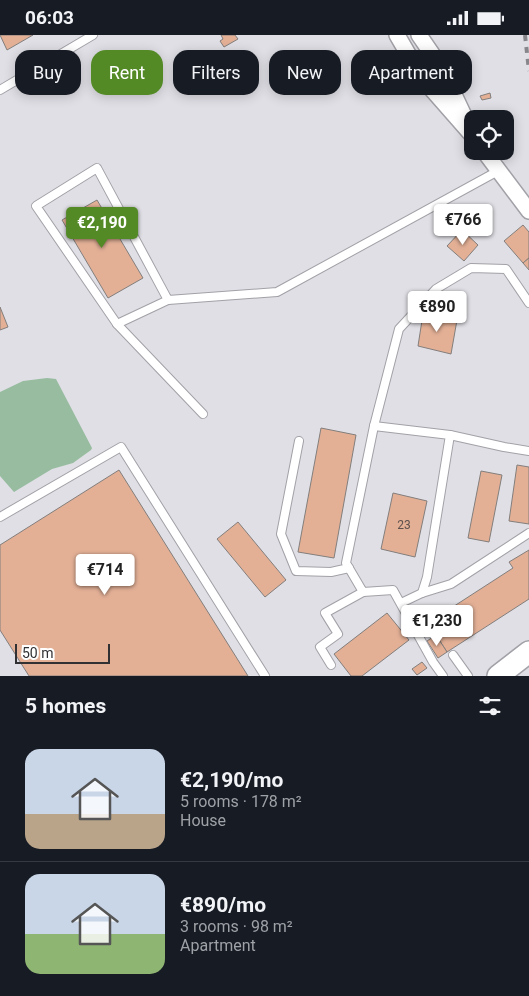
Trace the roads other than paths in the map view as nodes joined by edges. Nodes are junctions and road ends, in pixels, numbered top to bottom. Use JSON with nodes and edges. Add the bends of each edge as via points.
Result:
{"nodes":[{"id":1,"x":93,"y":35,"type":"edge"},
{"id":2,"x":397,"y":35,"type":"edge"},
{"id":3,"x":419,"y":35,"type":"edge"},
{"id":4,"x":0,"y":91,"type":"edge"},
{"id":5,"x":490,"y":160,"type":"edge"},
{"id":6,"x":498,"y":171,"type":"junction"},
{"id":7,"x":529,"y":211,"type":"edge"},
{"id":8,"x":168,"y":300,"type":"junction"},
{"id":9,"x":529,"y":303,"type":"edge"},
{"id":10,"x":117,"y":324,"type":"junction"},
{"id":11,"x":203,"y":414,"type":"dead end"},
{"id":12,"x":374,"y":426,"type":"junction"},
{"id":13,"x":450,"y":435,"type":"junction"},
{"id":14,"x":299,"y":441,"type":"dead end"},
{"id":15,"x":529,"y":451,"type":"edge"},
{"id":16,"x":0,"y":517,"type":"edge"},
{"id":17,"x":529,"y":533,"type":"edge"},
{"id":18,"x":348,"y":567,"type":"junction"},
{"id":19,"x":363,"y":592,"type":"junction"},
{"id":20,"x":422,"y":593,"type":"junction"},
{"id":21,"x":401,"y":603,"type":"junction"},
{"id":22,"x":529,"y":652,"type":"edge"},
{"id":23,"x":453,"y":655,"type":"dead end"},
{"id":24,"x":331,"y":665,"type":"dead end"},
{"id":25,"x":265,"y":676,"type":"edge"},
{"id":26,"x":443,"y":676,"type":"edge"},
{"id":27,"x":468,"y":676,"type":"edge"},
{"id":28,"x":498,"y":676,"type":"edge"}],
"edges":[{"from":1,"to":4,"type":"lane"},
{"from":2,"to":3,"type":"street","via":[[422,78],[472,135],[441,67]]},
{"from":5,"to":6,"type":"street"},
{"from":6,"to":7,"type":"street"},
{"from":6,"to":8,"type":"lane","via":[[277,292]]},
{"from":8,"to":10,"type":"lane"},
{"from":8,"to":10,"type":"lane","via":[[97,168],[36,206]]},
{"from":9,"to":12,"type":"lane","via":[[506,269],[471,268],[436,289],[399,329]]},
{"from":10,"to":11,"type":"lane"},
{"from":12,"to":13,"type":"lane"},
{"from":12,"to":18,"type":"lane","via":[[346,563]]},
{"from":13,"to":15,"type":"lane"},
{"from":13,"to":20,"type":"lane"},
{"from":14,"to":18,"type":"lane","via":[[281,534],[296,571],[331,572]]},
{"from":16,"to":25,"type":"lane","via":[[121,447]]},
{"from":17,"to":20,"type":"lane","via":[[451,584]]},
{"from":18,"to":19,"type":"lane"},
{"from":19,"to":21,"type":"lane","via":[[393,590]]},
{"from":19,"to":24,"type":"lane","via":[[326,613],[338,634],[320,647]]},
{"from":20,"to":21,"type":"lane"},
{"from":21,"to":26,"type":"lane"},
{"from":22,"to":28,"type":"main road"},
{"from":23,"to":27,"type":"lane"}]}
